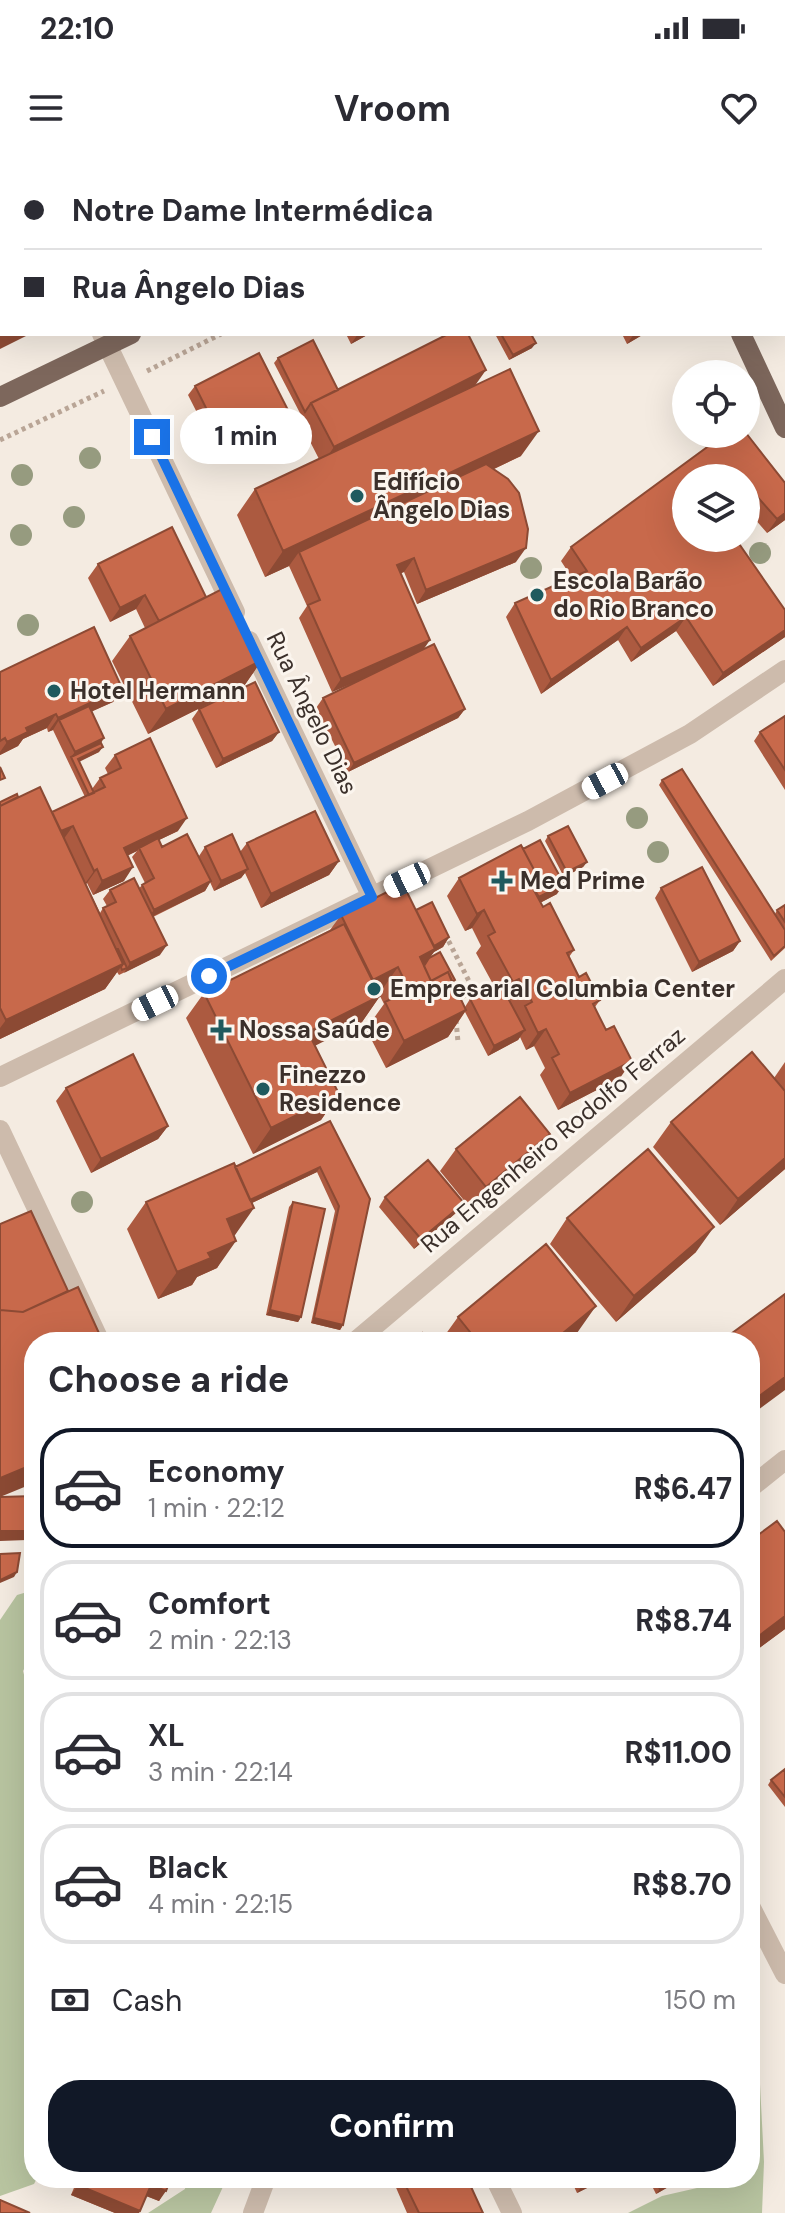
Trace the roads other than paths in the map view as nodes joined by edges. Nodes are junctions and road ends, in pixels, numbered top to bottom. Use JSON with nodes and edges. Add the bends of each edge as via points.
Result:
{"nodes":[{"id":1,"x":742,"y":336,"type":"edge"},
{"id":2,"x":105,"y":340,"type":"edge"},
{"id":3,"x":0,"y":397,"type":"edge"},
{"id":4,"x":785,"y":428,"type":"edge"},
{"id":5,"x":785,"y":670,"type":"edge"},
{"id":6,"x":372,"y":897,"type":"junction"},
{"id":7,"x":785,"y":979,"type":"edge"},
{"id":8,"x":0,"y":1077,"type":"edge"},
{"id":9,"x":0,"y":1130,"type":"edge"},
{"id":10,"x":95,"y":1332,"type":"edge"},
{"id":11,"x":367,"y":1332,"type":"edge"},
{"id":12,"x":785,"y":1460,"type":"edge"},
{"id":13,"x":760,"y":1480,"type":"edge"},
{"id":14,"x":760,"y":1925,"type":"edge"},
{"id":15,"x":785,"y":1974,"type":"edge"},
{"id":16,"x":262,"y":2188,"type":"edge"},
{"id":17,"x":500,"y":2188,"type":"edge"},
{"id":18,"x":253,"y":2213,"type":"edge"},
{"id":19,"x":512,"y":2213,"type":"edge"}],
"edges":[{"from":1,"to":4,"type":"main road"},
{"from":2,"to":3,"type":"main road"},
{"from":2,"to":6,"type":"street","name":"Rua Ângelo Dias"},
{"from":5,"to":6,"type":"street","via":[[631,768]]},
{"from":6,"to":8,"type":"street"},
{"from":7,"to":11,"type":"street","name":"Rua Engenheiro Rodolfo Ferraz"},
{"from":9,"to":10,"type":"street"},
{"from":12,"to":13,"type":"street"},
{"from":14,"to":15,"type":"street"},
{"from":16,"to":18,"type":"street"},
{"from":17,"to":19,"type":"street"}]}
